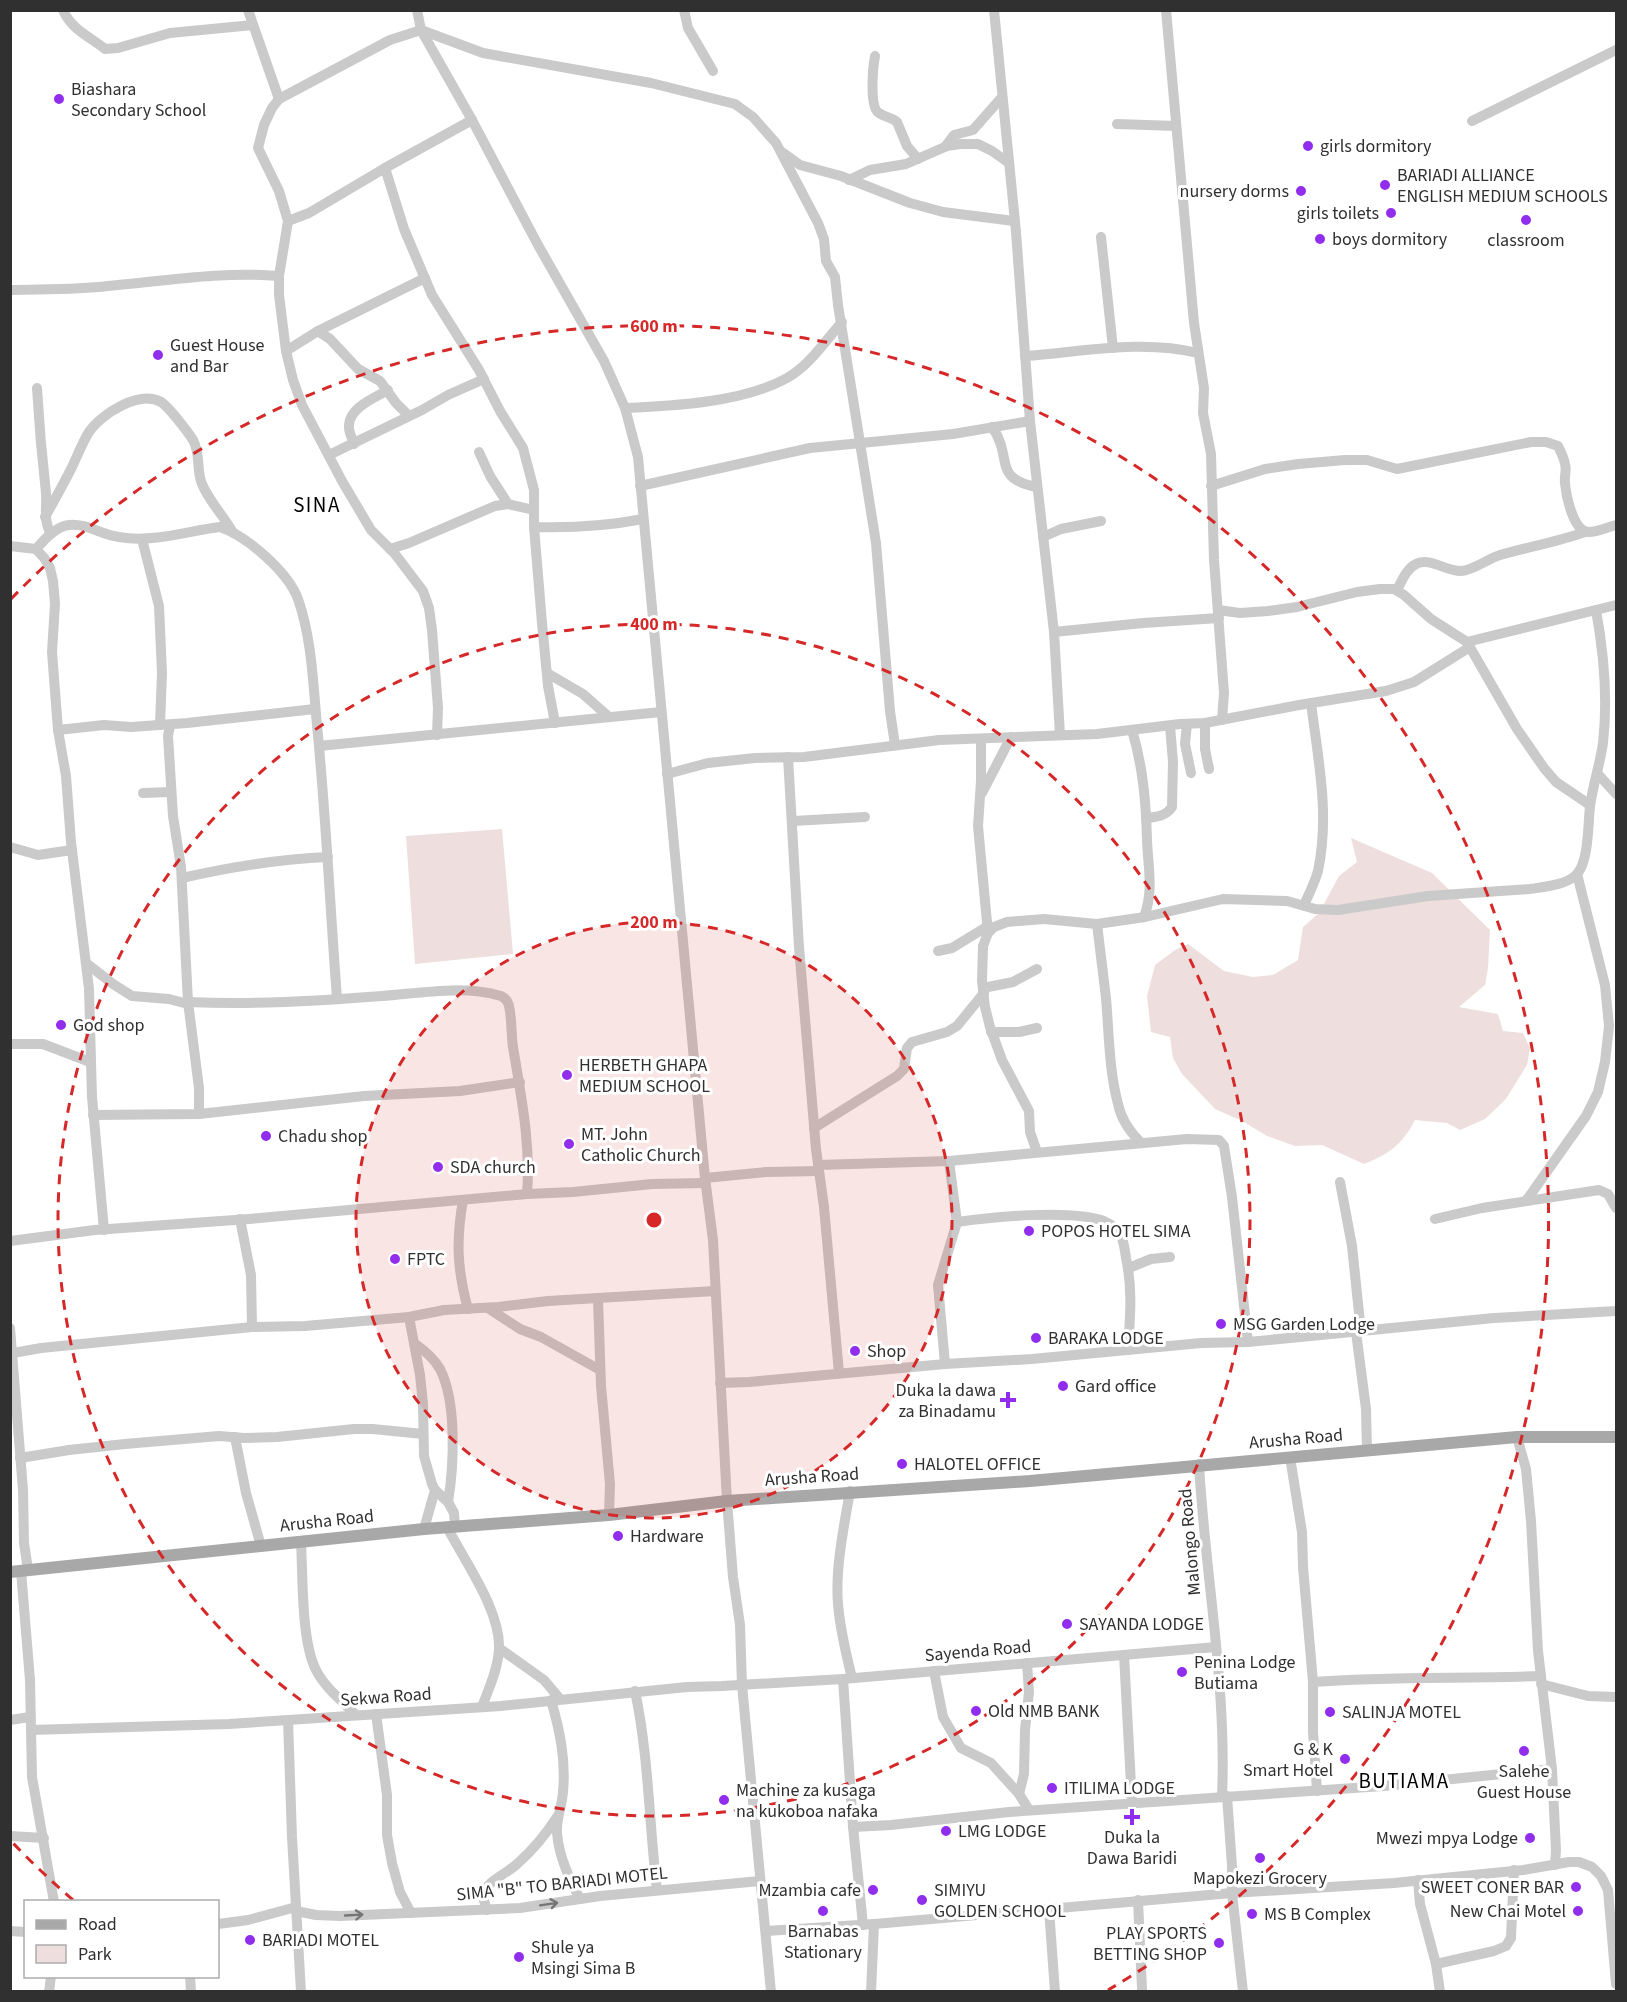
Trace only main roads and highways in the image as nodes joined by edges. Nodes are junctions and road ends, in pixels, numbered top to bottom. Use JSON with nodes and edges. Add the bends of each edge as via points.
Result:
{"nodes":[{"id":1,"x":1617,"y":1437,"type":"edge"},
{"id":2,"x":20,"y":1571,"type":"edge"}],
"edges":[{"from":1,"to":2,"type":"main road","name":"Arusha Road","via":[[1517,1437],[1019,1482],[727,1501]]}]}
